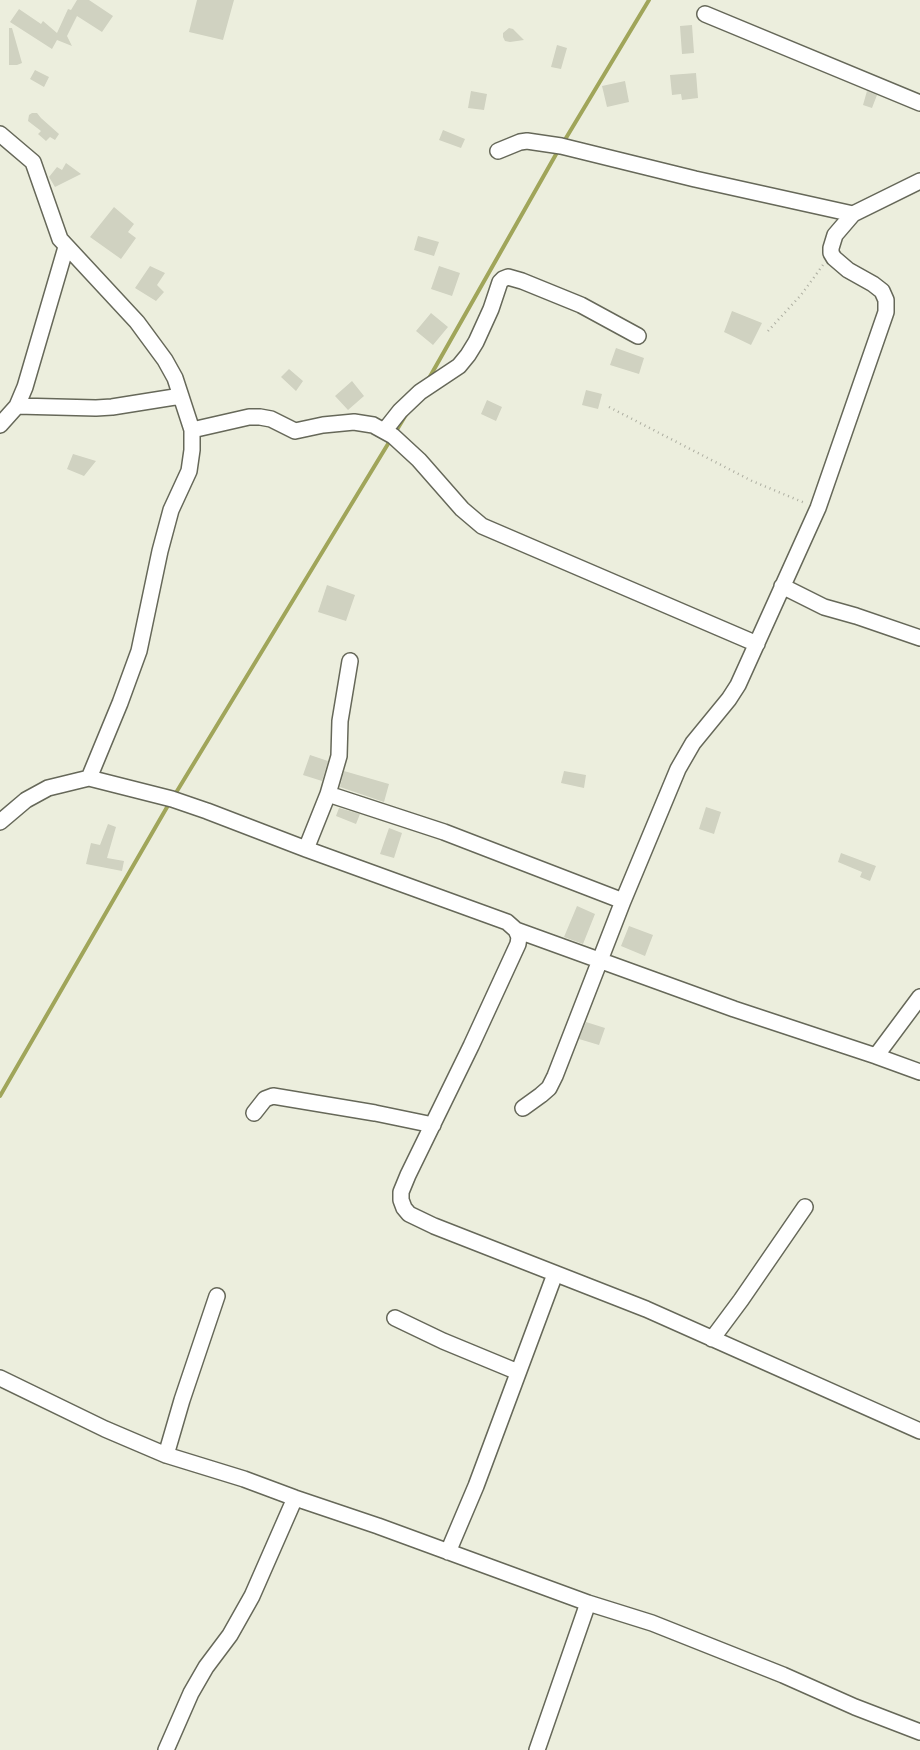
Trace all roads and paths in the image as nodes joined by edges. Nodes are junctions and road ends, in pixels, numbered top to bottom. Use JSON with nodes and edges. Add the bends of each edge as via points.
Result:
{"nodes":[{"id":1,"x":705,"y":14,"type":"dead end"},
{"id":2,"x":920,"y":103,"type":"edge"},
{"id":3,"x":0,"y":134,"type":"edge"},
{"id":4,"x":498,"y":151,"type":"dead end"},
{"id":5,"x":920,"y":181,"type":"edge"},
{"id":6,"x":853,"y":214,"type":"junction"},
{"id":7,"x":66,"y":247,"type":"junction"},
{"id":8,"x":831,"y":253,"type":"junction"},
{"id":9,"x":768,"y":331,"type":"dead end"},
{"id":10,"x":638,"y":336,"type":"dead end"},
{"id":11,"x":181,"y":396,"type":"junction"},
{"id":12,"x":18,"y":406,"type":"junction"},
{"id":13,"x":609,"y":407,"type":"dead end"},
{"id":14,"x":0,"y":425,"type":"edge"},
{"id":15,"x":192,"y":430,"type":"junction"},
{"id":16,"x":385,"y":430,"type":"junction"},
{"id":17,"x":818,"y":508,"type":"junction"},
{"id":18,"x":782,"y":586,"type":"junction"},
{"id":19,"x":920,"y":638,"type":"edge"},
{"id":20,"x":757,"y":644,"type":"junction"},
{"id":21,"x":350,"y":661,"type":"dead end"},
{"id":22,"x":89,"y":778,"type":"junction"},
{"id":23,"x":328,"y":794,"type":"junction"},
{"id":24,"x":0,"y":822,"type":"edge"},
{"id":25,"x":306,"y":849,"type":"junction"},
{"id":26,"x":623,"y":901,"type":"junction"},
{"id":27,"x":516,"y":930,"type":"junction"},
{"id":28,"x":601,"y":960,"type":"junction"},
{"id":29,"x":920,"y":997,"type":"edge"},
{"id":30,"x":876,"y":1056,"type":"junction"},
{"id":31,"x":920,"y":1072,"type":"edge"},
{"id":32,"x":523,"y":1108,"type":"dead end"},
{"id":33,"x":254,"y":1113,"type":"dead end"},
{"id":34,"x":433,"y":1125,"type":"junction"},
{"id":35,"x":805,"y":1207,"type":"dead end"},
{"id":36,"x":555,"y":1274,"type":"junction"},
{"id":37,"x":217,"y":1296,"type":"dead end"},
{"id":38,"x":395,"y":1318,"type":"dead end"},
{"id":39,"x":712,"y":1339,"type":"junction"},
{"id":40,"x":518,"y":1372,"type":"junction"},
{"id":41,"x":0,"y":1378,"type":"edge"},
{"id":42,"x":920,"y":1431,"type":"edge"},
{"id":43,"x":166,"y":1455,"type":"junction"},
{"id":44,"x":295,"y":1498,"type":"junction"},
{"id":45,"x":448,"y":1552,"type":"junction"},
{"id":46,"x":588,"y":1603,"type":"junction"},
{"id":47,"x":920,"y":1732,"type":"edge"},
{"id":48,"x":166,"y":1750,"type":"edge"},
{"id":49,"x":537,"y":1750,"type":"edge"}],
"edges":[{"from":1,"to":2,"type":"street"},
{"from":3,"to":7,"type":"street","via":[[33,162],[55,227]]},
{"from":4,"to":6,"type":"street","via":[[527,141],[561,146]]},
{"from":5,"to":6,"type":"street"},
{"from":6,"to":8,"type":"street","via":[[835,235]]},
{"from":7,"to":11,"type":"street","via":[[156,345],[175,378]]},
{"from":7,"to":12,"type":"street"},
{"from":8,"to":9,"type":"path","via":[[801,295]]},
{"from":8,"to":17,"type":"street","via":[[838,263],[882,291],[886,312]]},
{"from":10,"to":16,"type":"street","via":[[582,305],[522,280],[503,278],[468,355],[459,366],[420,392]]},
{"from":11,"to":12,"type":"street","via":[[96,408]]},
{"from":11,"to":15,"type":"street"},
{"from":12,"to":14,"type":"street"},
{"from":13,"to":17,"type":"path","via":[[752,482]]},
{"from":15,"to":16,"type":"street","via":[[260,417],[295,431],[354,422],[373,424]]},
{"from":15,"to":22,"type":"street","via":[[189,471],[171,510],[139,651]]},
{"from":16,"to":20,"type":"street","via":[[419,460],[482,526]]},
{"from":17,"to":18,"type":"street"},
{"from":18,"to":19,"type":"street","via":[[824,607]]},
{"from":18,"to":20,"type":"street"},
{"from":20,"to":26,"type":"street","via":[[729,699],[693,743],[678,769]]},
{"from":21,"to":23,"type":"street","via":[[340,721],[339,756]]},
{"from":22,"to":24,"type":"street","via":[[48,788],[26,800]]},
{"from":22,"to":25,"type":"street","via":[[172,799]]},
{"from":23,"to":25,"type":"street"},
{"from":23,"to":26,"type":"street","via":[[444,832]]},
{"from":25,"to":27,"type":"street","via":[[498,918]]},
{"from":26,"to":28,"type":"street"},
{"from":27,"to":28,"type":"street"},
{"from":27,"to":34,"type":"street","via":[[518,944]]},
{"from":28,"to":30,"type":"street"},
{"from":28,"to":32,"type":"street","via":[[555,1076],[541,1096]]},
{"from":29,"to":30,"type":"street"},
{"from":30,"to":31,"type":"street"},
{"from":33,"to":34,"type":"street","via":[[265,1099],[273,1096]]},
{"from":34,"to":36,"type":"street","via":[[401,1192],[404,1208],[415,1218]]},
{"from":35,"to":39,"type":"street"},
{"from":36,"to":39,"type":"street"},
{"from":36,"to":40,"type":"street"},
{"from":37,"to":43,"type":"street"},
{"from":38,"to":40,"type":"street"},
{"from":39,"to":42,"type":"street"},
{"from":40,"to":45,"type":"street"},
{"from":41,"to":43,"type":"street"},
{"from":43,"to":44,"type":"street"},
{"from":44,"to":45,"type":"street"},
{"from":44,"to":48,"type":"street","via":[[252,1596],[191,1693]]},
{"from":45,"to":46,"type":"street"},
{"from":46,"to":47,"type":"street","via":[[652,1623]]},
{"from":46,"to":49,"type":"street"}]}
